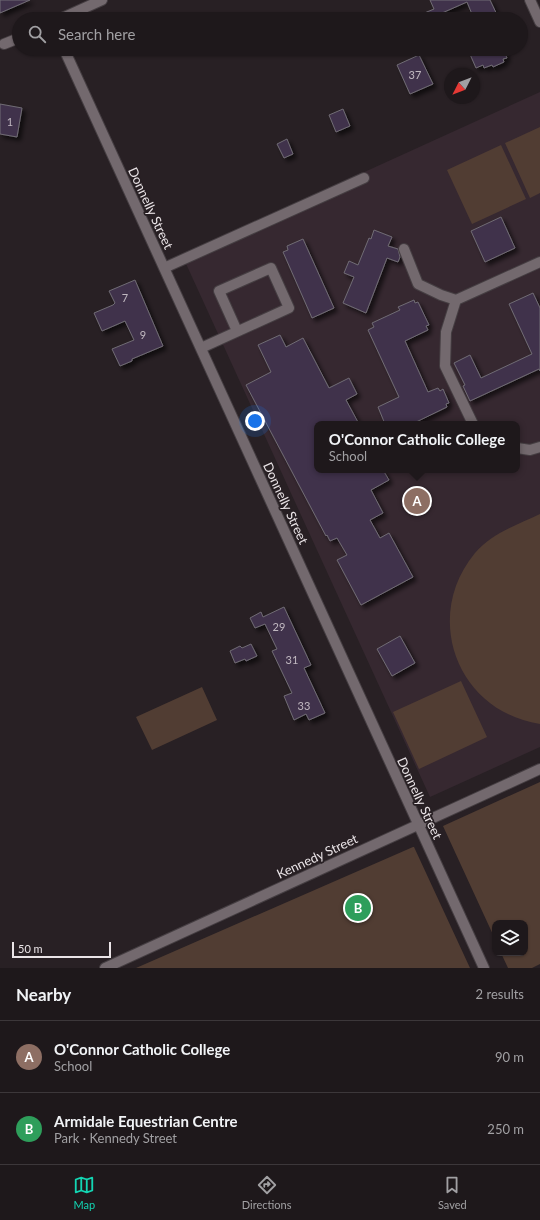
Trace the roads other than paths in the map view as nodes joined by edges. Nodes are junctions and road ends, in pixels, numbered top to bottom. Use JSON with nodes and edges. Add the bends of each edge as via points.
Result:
{"nodes":[{"id":1,"x":102,"y":0,"type":"edge"},
{"id":2,"x":530,"y":0,"type":"edge"},
{"id":3,"x":75,"y":12,"type":"edge"},
{"id":4,"x":540,"y":22,"type":"edge"},
{"id":5,"x":12,"y":41,"type":"edge"},
{"id":6,"x":4,"y":44,"type":"dead end"},
{"id":7,"x":67,"y":56,"type":"edge"},
{"id":8,"x":364,"y":178,"type":"dead end"},
{"id":9,"x":404,"y":249,"type":"dead end"},
{"id":10,"x":540,"y":262,"type":"edge"},
{"id":11,"x":164,"y":268,"type":"junction"},
{"id":12,"x":456,"y":300,"type":"junction"},
{"id":13,"x":237,"y":331,"type":"junction"},
{"id":14,"x":201,"y":348,"type":"junction"},
{"id":15,"x":472,"y":421,"type":"edge"},
{"id":16,"x":540,"y":447,"type":"edge"},
{"id":17,"x":520,"y":448,"type":"edge"},
{"id":18,"x":540,"y":769,"type":"edge"},
{"id":19,"x":418,"y":824,"type":"junction"},
{"id":20,"x":105,"y":968,"type":"edge"},
{"id":21,"x":484,"y":968,"type":"edge"}],
"edges":[{"from":1,"to":3,"type":"street"},
{"from":2,"to":4,"type":"street"},
{"from":5,"to":6,"type":"street"},
{"from":7,"to":11,"type":"street","name":"Donnelly Street"},
{"from":8,"to":11,"type":"street"},
{"from":9,"to":12,"type":"street","via":[[418,284]]},
{"from":10,"to":12,"type":"street"},
{"from":11,"to":14,"type":"street","name":"Donnelly Street"},
{"from":12,"to":15,"type":"street","via":[[446,332],[445,366]]},
{"from":13,"to":13,"type":"street","via":[[219,291],[271,268],[289,308]]},
{"from":13,"to":14,"type":"street"},
{"from":14,"to":19,"type":"street","name":"Donnelly Street"},
{"from":16,"to":17,"type":"street","via":[[530,450]]},
{"from":18,"to":19,"type":"street","name":"Kennedy Street"},
{"from":19,"to":20,"type":"street","name":"Kennedy Street"},
{"from":19,"to":21,"type":"street","name":"Donnelly Street"}]}
